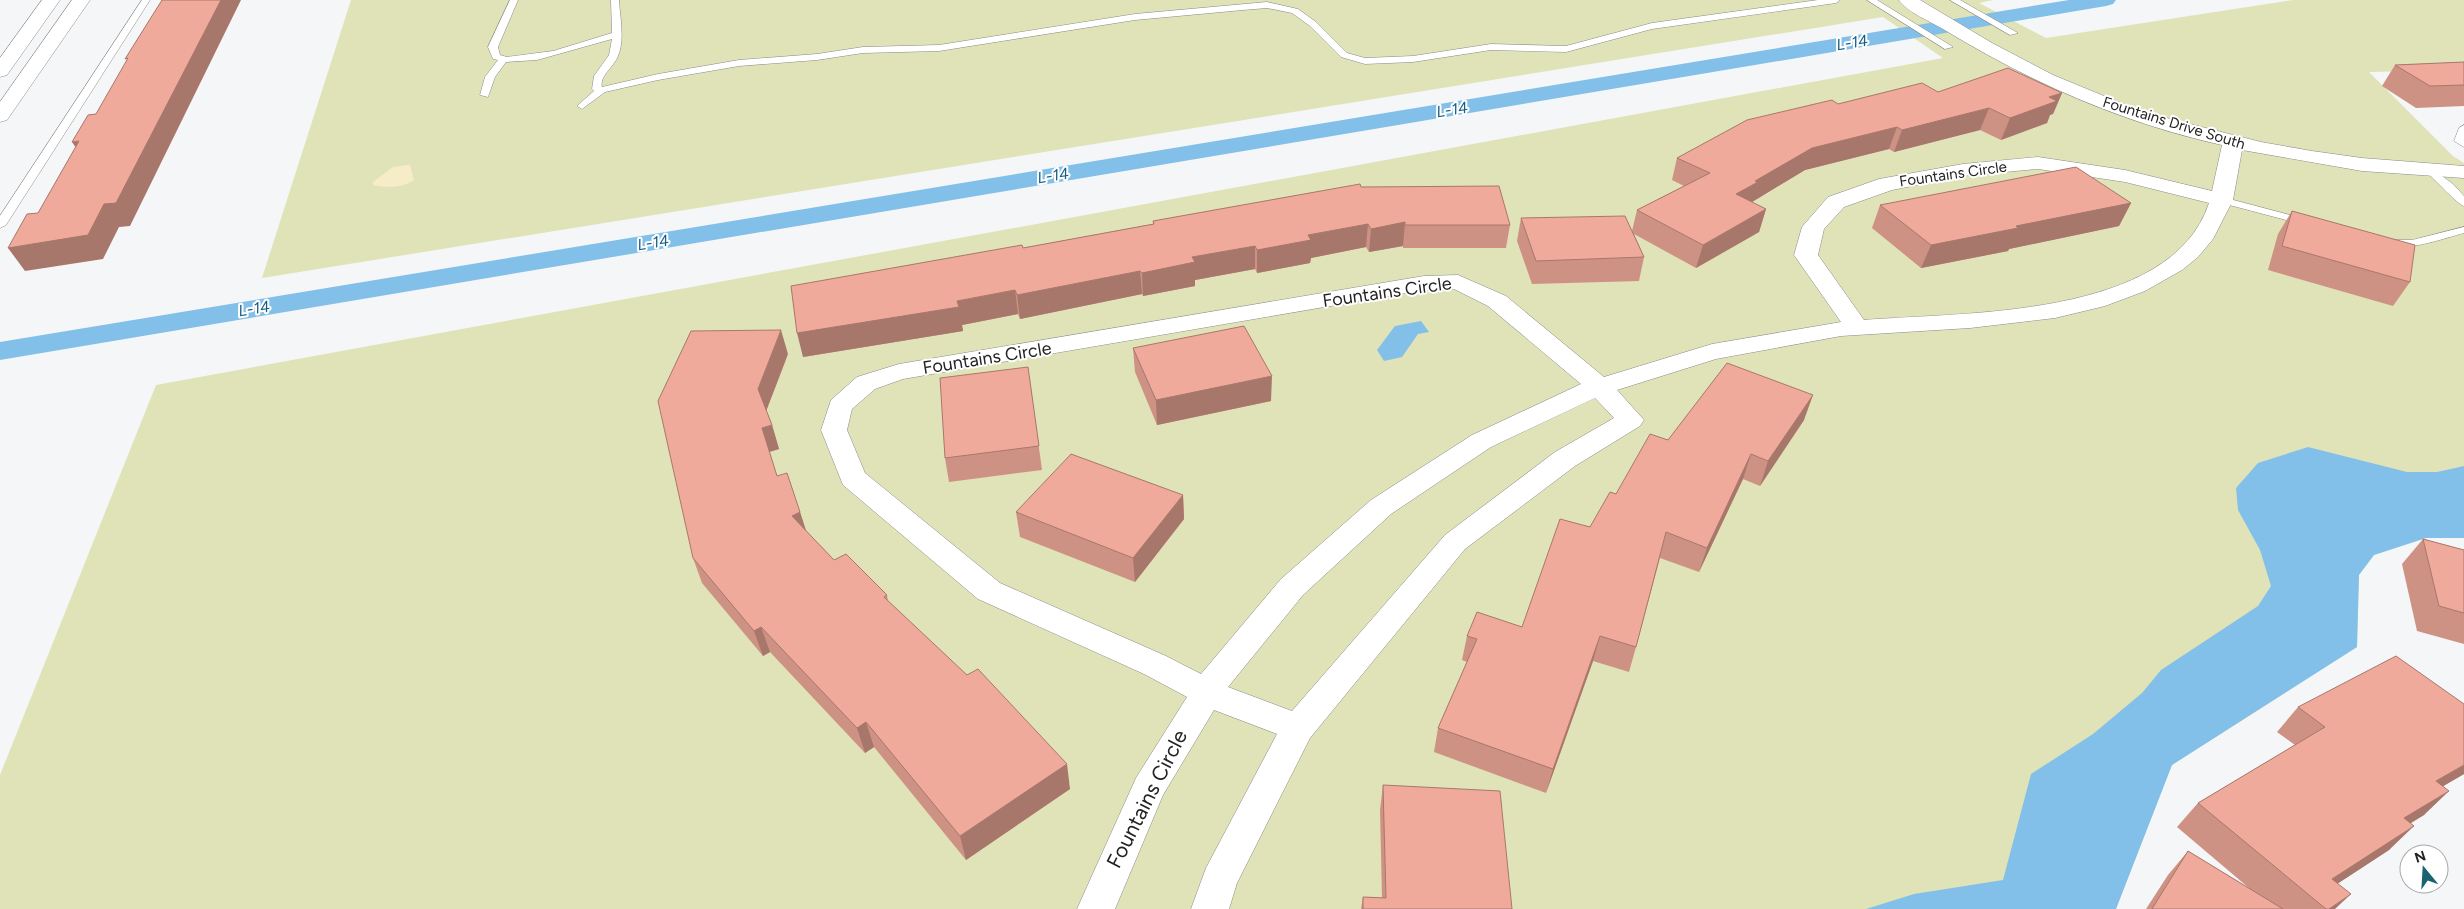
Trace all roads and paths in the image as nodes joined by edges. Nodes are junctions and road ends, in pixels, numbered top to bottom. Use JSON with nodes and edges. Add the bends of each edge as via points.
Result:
{"nodes":[{"id":1,"x":51,"y":0,"type":"edge"},
{"id":2,"x":81,"y":0,"type":"edge"},
{"id":3,"x":146,"y":0,"type":"edge"},
{"id":4,"x":514,"y":0,"type":"edge"},
{"id":5,"x":615,"y":0,"type":"edge"},
{"id":6,"x":1836,"y":0,"type":"edge"},
{"id":7,"x":1871,"y":0,"type":"edge"},
{"id":8,"x":1954,"y":0,"type":"edge"},
{"id":9,"x":1912,"y":3,"type":"edge"},
{"id":10,"x":2013,"y":33,"type":"dead end"},
{"id":11,"x":616,"y":35,"type":"junction"},
{"id":12,"x":1948,"y":47,"type":"dead end"},
{"id":13,"x":503,"y":60,"type":"junction"},
{"id":14,"x":0,"y":71,"type":"edge"},
{"id":15,"x":602,"y":90,"type":"junction"},
{"id":16,"x":485,"y":95,"type":"dead end"},
{"id":17,"x":582,"y":106,"type":"dead end"},
{"id":18,"x":0,"y":116,"type":"edge"},
{"id":19,"x":2464,"y":128,"type":"edge"},
{"id":20,"x":2233,"y":142,"type":"junction"},
{"id":21,"x":2464,"y":144,"type":"edge"},
{"id":22,"x":2431,"y":171,"type":"junction"},
{"id":23,"x":2464,"y":172,"type":"edge"},
{"id":24,"x":2222,"y":200,"type":"junction"},
{"id":25,"x":2464,"y":203,"type":"edge"},
{"id":26,"x":2,"y":219,"type":"edge"},
{"id":27,"x":2313,"y":224,"type":"edge"},
{"id":28,"x":2464,"y":230,"type":"edge"},
{"id":29,"x":2380,"y":241,"type":"edge"},
{"id":30,"x":1858,"y":328,"type":"junction"},
{"id":31,"x":1598,"y":385,"type":"junction"},
{"id":32,"x":1207,"y":693,"type":"junction"},
{"id":33,"x":1298,"y":728,"type":"junction"},
{"id":34,"x":1096,"y":909,"type":"edge"},
{"id":35,"x":1210,"y":909,"type":"edge"}],
"edges":[{"from":1,"to":14,"type":"street"},
{"from":2,"to":18,"type":"street"},
{"from":3,"to":26,"type":"lane"},
{"from":4,"to":13,"type":"lane","via":[[492,47],[496,57]]},
{"from":5,"to":11,"type":"lane"},
{"from":6,"to":15,"type":"lane","via":[[1652,26],[1566,49],[1491,47],[1413,59],[1365,61],[1344,55],[1295,11],[1277,6],[1251,6],[1135,17],[955,46],[863,50],[739,63]]},
{"from":7,"to":12,"type":"lane"},
{"from":8,"to":10,"type":"lane"},
{"from":9,"to":20,"type":"street","name":"Fountains Drive South","via":[[2033,72],[2094,99],[2179,128]]},
{"from":11,"to":13,"type":"lane","via":[[536,58]]},
{"from":11,"to":15,"type":"lane","via":[[614,55],[596,81],[597,89]]},
{"from":13,"to":16,"type":"lane","via":[[490,77]]},
{"from":15,"to":17,"type":"lane"},
{"from":19,"to":21,"type":"lane","via":[[2459,141]]},
{"from":20,"to":22,"type":"street","name":"Fountains Drive South","via":[[2324,160]]},
{"from":20,"to":24,"type":"street","name":"Fountains Circle"},
{"from":22,"to":23,"type":"street","name":"Fountains Drive South"},
{"from":22,"to":25,"type":"lane"},
{"from":24,"to":27,"type":"lane"},
{"from":24,"to":30,"type":"street","name":"Fountains Circle","via":[[2211,229],[2191,252],[2173,266],[2125,291],[2080,305],[2027,315]]},
{"from":24,"to":30,"type":"street","name":"Fountains Circle","via":[[2125,176],[2038,163],[1963,170],[1887,184],[1836,202],[1813,227],[1806,255]]},
{"from":28,"to":29,"type":"lane","via":[[2412,243]]},
{"from":30,"to":31,"type":"street","name":"Fountains Circle","via":[[1737,346],[1662,364]]},
{"from":31,"to":32,"type":"street","name":"Fountains Circle","via":[[1529,414],[1484,438],[1418,479],[1354,527],[1294,585],[1235,653]]},
{"from":31,"to":32,"type":"street","name":"Fountains Circle","via":[[1497,301],[1458,282],[1424,283],[899,372],[866,383],[840,406],[834,430],[853,478],[989,591],[1155,665]]},
{"from":31,"to":33,"type":"street","via":[[1630,420],[1565,459],[1456,542]]},
{"from":32,"to":33,"type":"street"},
{"from":32,"to":34,"type":"street","name":"Fountains Circle","via":[[1152,783]]},
{"from":33,"to":35,"type":"street","via":[[1219,880]]}]}
